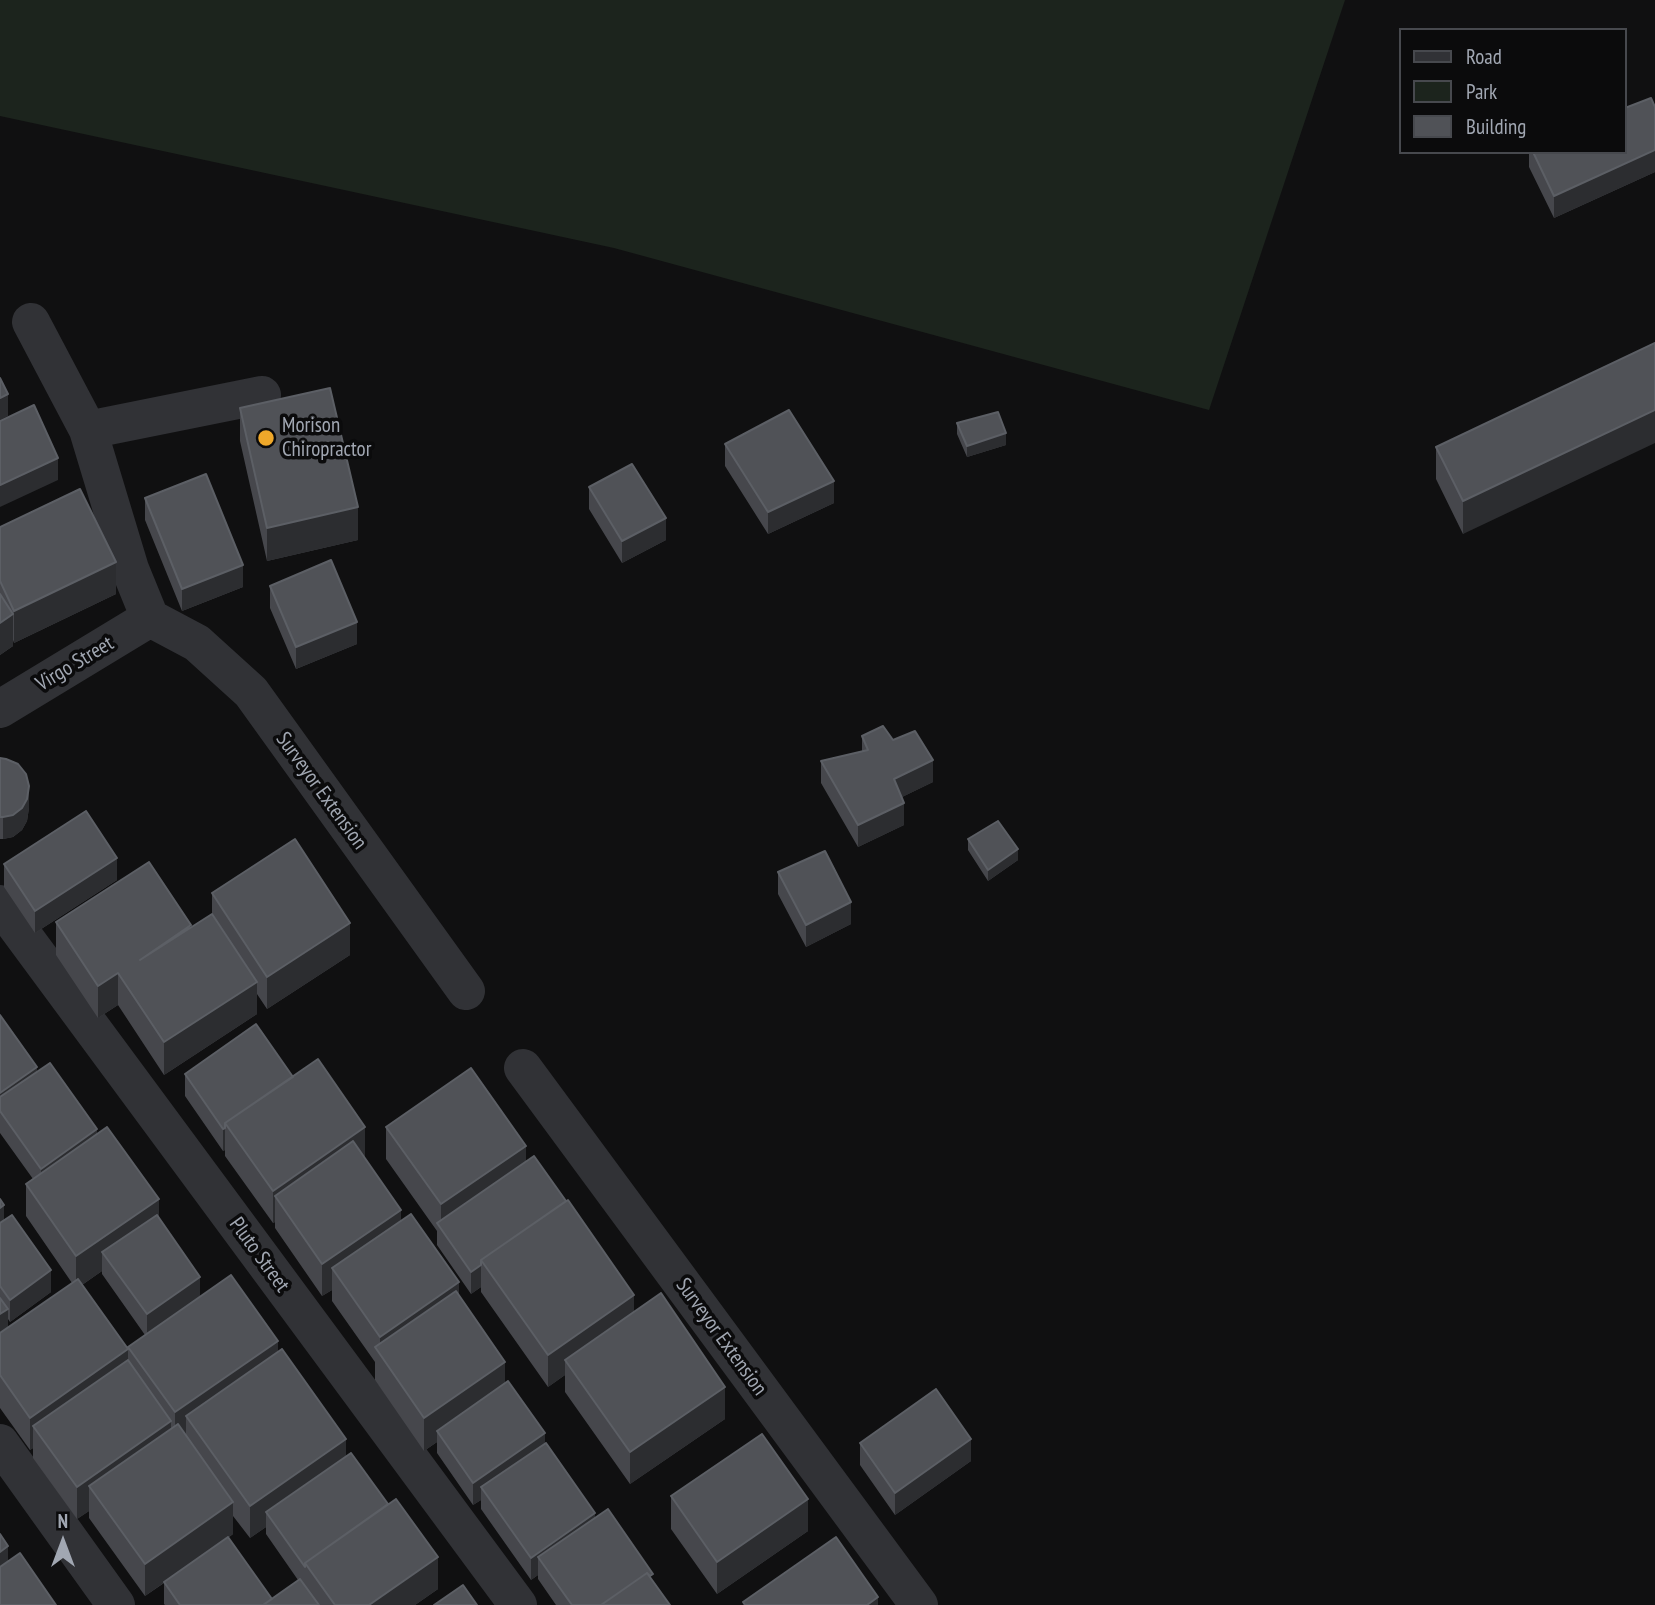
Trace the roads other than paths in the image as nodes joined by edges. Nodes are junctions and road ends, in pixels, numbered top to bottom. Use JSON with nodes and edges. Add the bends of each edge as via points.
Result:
{"nodes":[{"id":1,"x":31,"y":322,"type":"dead end"},
{"id":2,"x":262,"y":395,"type":"dead end"},
{"id":3,"x":88,"y":430,"type":"junction"},
{"id":4,"x":150,"y":618,"type":"junction"},
{"id":5,"x":0,"y":709,"type":"edge"},
{"id":6,"x":0,"y":904,"type":"edge"},
{"id":7,"x":466,"y":991,"type":"dead end"},
{"id":8,"x":523,"y":1068,"type":"dead end"},
{"id":9,"x":0,"y":1443,"type":"edge"},
{"id":10,"x":116,"y":1605,"type":"edge"},
{"id":11,"x":518,"y":1605,"type":"edge"},
{"id":12,"x":919,"y":1605,"type":"edge"}],
"edges":[{"from":1,"to":3,"type":"street"},
{"from":2,"to":3,"type":"street"},
{"from":3,"to":4,"type":"street","via":[[130,569]]},
{"from":4,"to":5,"type":"street","name":"Virgo Street"},
{"from":4,"to":7,"type":"street","name":"Surveyor Extension","via":[[197,643],[251,692]]},
{"from":6,"to":11,"type":"street","name":"Pluto Street"},
{"from":8,"to":12,"type":"street","name":"Surveyor Extension"},
{"from":9,"to":10,"type":"street"}]}
